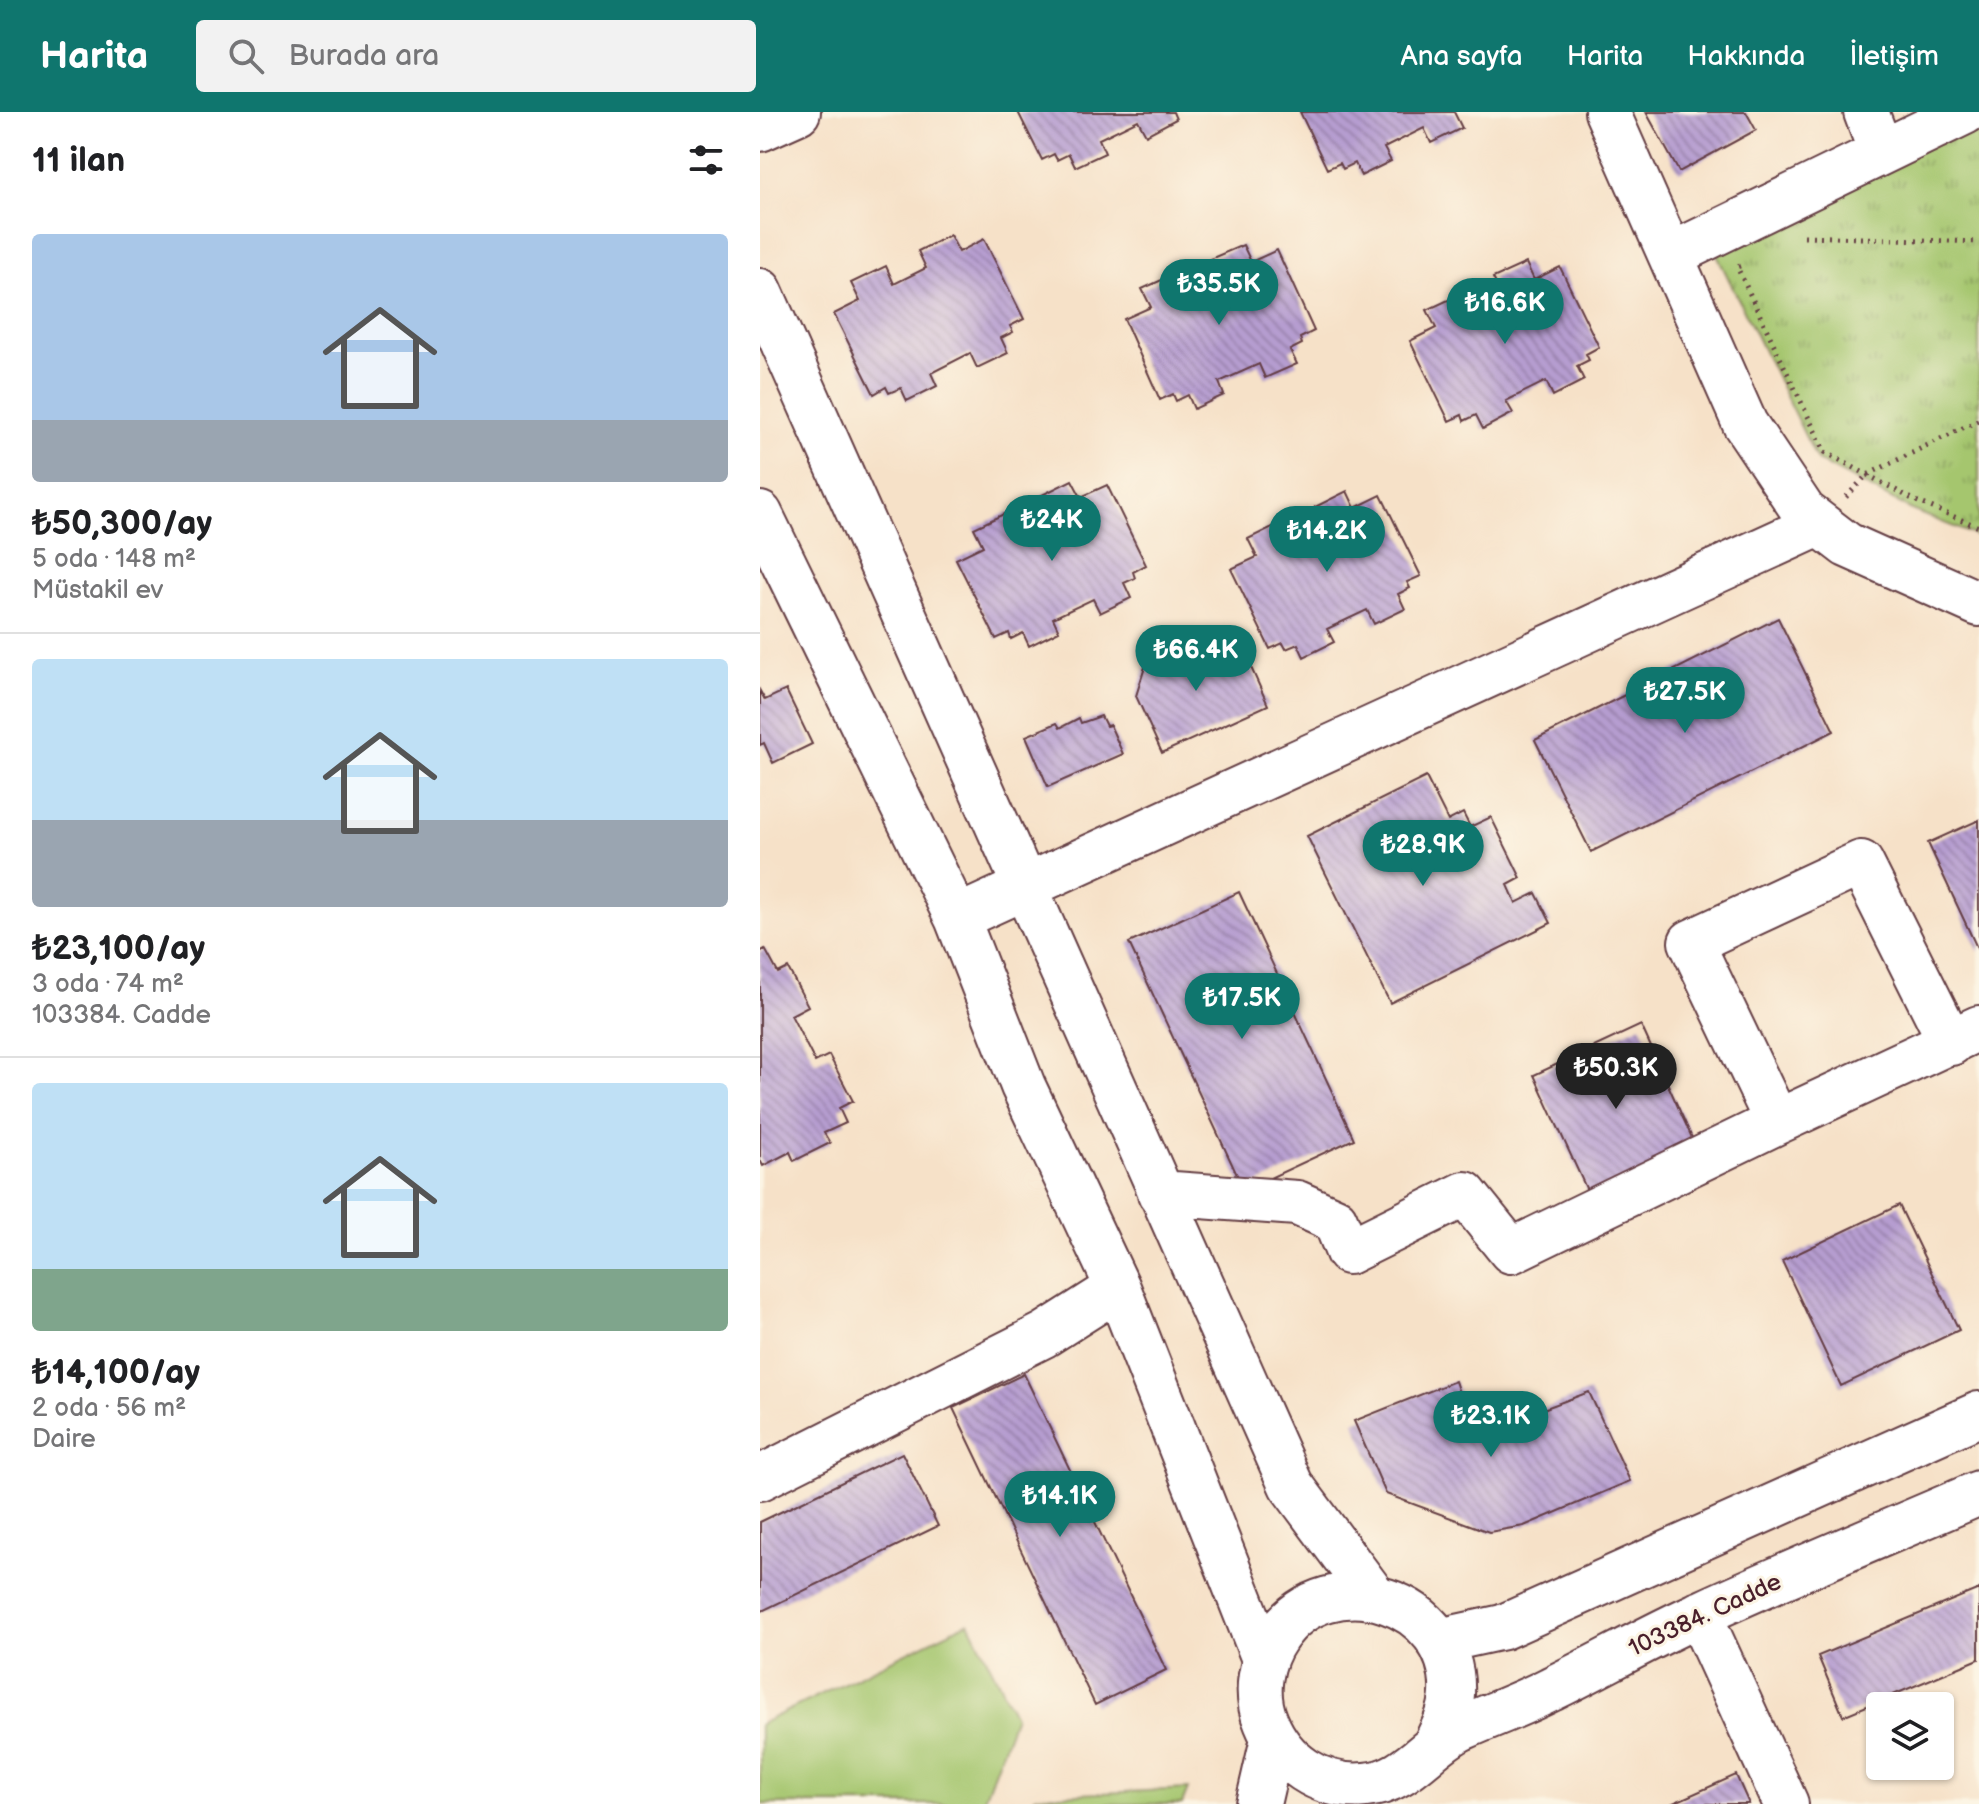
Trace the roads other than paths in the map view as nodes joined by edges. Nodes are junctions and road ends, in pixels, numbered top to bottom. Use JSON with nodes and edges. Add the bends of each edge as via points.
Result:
{"nodes":[{"id":1,"x":798,"y":112,"type":"edge"},
{"id":2,"x":1607,"y":112,"type":"edge"},
{"id":3,"x":1866,"y":112,"type":"edge"},
{"id":4,"x":1965,"y":112,"type":"edge"},
{"id":5,"x":760,"y":129,"type":"edge"},
{"id":6,"x":1881,"y":152,"type":"junction"},
{"id":7,"x":1671,"y":255,"type":"junction"},
{"id":8,"x":760,"y":291,"type":"edge"},
{"id":9,"x":760,"y":514,"type":"edge"},
{"id":10,"x":1819,"y":524,"type":"junction"},
{"id":11,"x":1979,"y":604,"type":"edge"},
{"id":12,"x":1023,"y":887,"type":"junction"},
{"id":13,"x":957,"y":918,"type":"junction"},
{"id":14,"x":1965,"y":1036,"type":"edge"},
{"id":15,"x":1777,"y":1122,"type":"junction"},
{"id":16,"x":1160,"y":1193,"type":"junction"},
{"id":17,"x":1118,"y":1288,"type":"junction"},
{"id":18,"x":1979,"y":1414,"type":"edge"},
{"id":19,"x":760,"y":1478,"type":"edge"},
{"id":20,"x":1979,"y":1493,"type":"edge"},
{"id":21,"x":1373,"y":1595,"type":"junction"},
{"id":22,"x":1699,"y":1614,"type":"junction"},
{"id":23,"x":1439,"y":1641,"type":"junction"},
{"id":24,"x":1264,"y":1659,"type":"junction"},
{"id":25,"x":1273,"y":1739,"type":"junction"},
{"id":26,"x":1435,"y":1745,"type":"junction"},
{"id":27,"x":1360,"y":1795,"type":"edge"},
{"id":28,"x":1258,"y":1804,"type":"edge"},
{"id":29,"x":1786,"y":1804,"type":"edge"}],
"edges":[{"from":1,"to":5,"type":"street"},
{"from":2,"to":7,"type":"street"},
{"from":3,"to":6,"type":"street"},
{"from":4,"to":6,"type":"street"},
{"from":6,"to":7,"type":"street"},
{"from":7,"to":10,"type":"street","via":[[1745,424],[1804,512]]},
{"from":8,"to":12,"type":"street"},
{"from":9,"to":13,"type":"street"},
{"from":10,"to":11,"type":"street","via":[[1847,545]]},
{"from":10,"to":12,"type":"street"},
{"from":12,"to":13,"type":"street"},
{"from":12,"to":16,"type":"street"},
{"from":13,"to":17,"type":"street","via":[[1023,1086]]},
{"from":14,"to":15,"type":"street"},
{"from":14,"to":15,"type":"street","via":[[1861,863],[1691,942]]},
{"from":15,"to":16,"type":"street","via":[[1511,1251],[1465,1194],[1348,1252],[1335,1220],[1297,1203]]},
{"from":16,"to":21,"type":"street","via":[[1291,1485]]},
{"from":17,"to":19,"type":"street","via":[[1044,1335]]},
{"from":17,"to":24,"type":"street"},
{"from":18,"to":23,"type":"street","via":[[1503,1627]]},
{"from":20,"to":22,"type":"street","name":"103384. Cadde"},
{"from":21,"to":23,"type":"street","via":[[1422,1619]]},
{"from":21,"to":24,"type":"street","via":[[1332,1598],[1295,1615]]},
{"from":22,"to":26,"type":"street","name":"103384. Cadde"},
{"from":22,"to":29,"type":"street"},
{"from":23,"to":26,"type":"street","via":[[1452,1693]]},
{"from":24,"to":25,"type":"street","via":[[1259,1687]]},
{"from":25,"to":27,"type":"street","via":[[1312,1776]]},
{"from":25,"to":28,"type":"street"},
{"from":26,"to":27,"type":"street","via":[[1416,1765]]}]}
